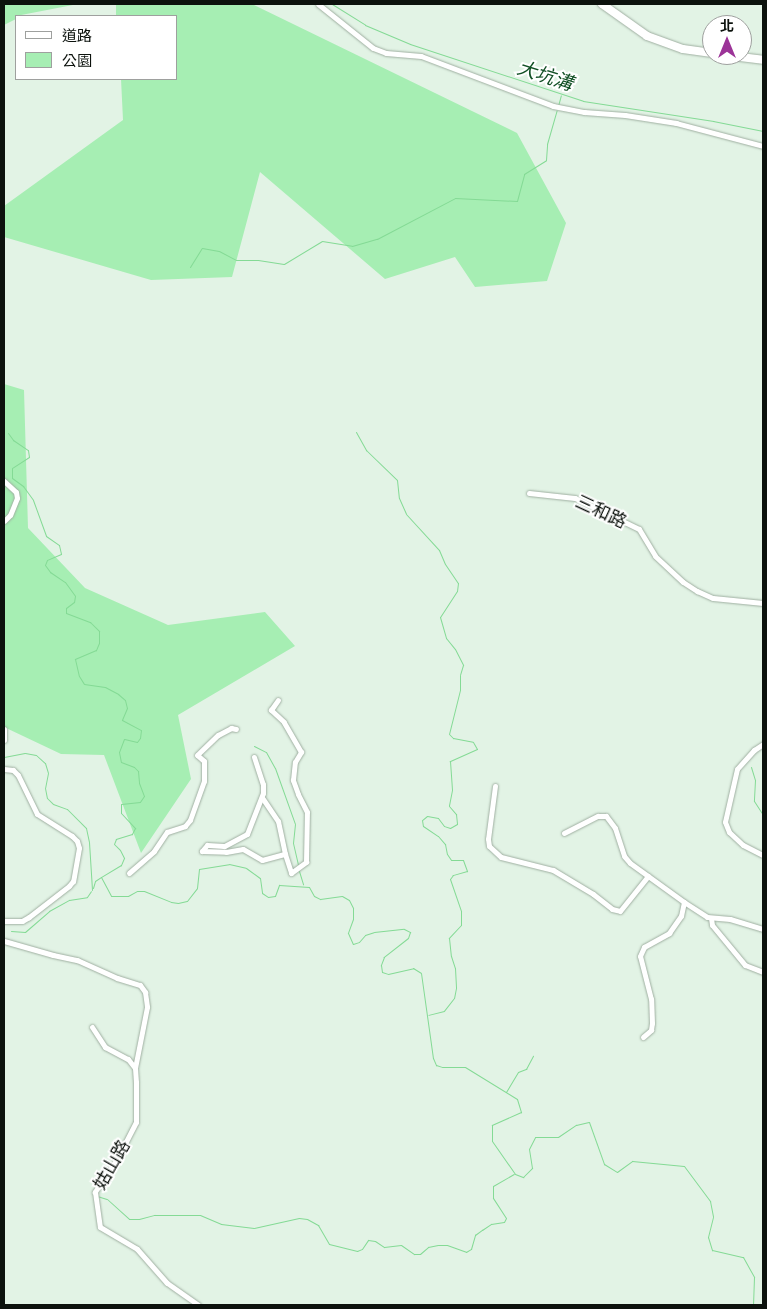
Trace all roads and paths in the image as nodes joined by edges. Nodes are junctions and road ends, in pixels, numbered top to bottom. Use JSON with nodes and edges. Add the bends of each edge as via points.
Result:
{"nodes":[{"id":1,"x":318,"y":4,"type":"edge"},
{"id":2,"x":602,"y":4,"type":"edge"},
{"id":3,"x":702,"y":52,"type":"edge"},
{"id":4,"x":763,"y":146,"type":"edge"},
{"id":5,"x":4,"y":481,"type":"edge"},
{"id":6,"x":529,"y":493,"type":"dead end"},
{"id":7,"x":4,"y":521,"type":"edge"},
{"id":8,"x":763,"y":603,"type":"edge"},
{"id":9,"x":278,"y":700,"type":"dead end"},
{"id":10,"x":4,"y":729,"type":"edge"},
{"id":11,"x":236,"y":730,"type":"dead end"},
{"id":12,"x":4,"y":740,"type":"edge"},
{"id":13,"x":763,"y":744,"type":"edge"},
{"id":14,"x":254,"y":757,"type":"dead end"},
{"id":15,"x":4,"y":769,"type":"edge"},
{"id":16,"x":495,"y":786,"type":"dead end"},
{"id":17,"x":262,"y":799,"type":"junction"},
{"id":18,"x":564,"y":833,"type":"dead end"},
{"id":19,"x":285,"y":854,"type":"junction"},
{"id":20,"x":763,"y":855,"type":"edge"},
{"id":21,"x":129,"y":872,"type":"dead end"},
{"id":22,"x":648,"y":876,"type":"junction"},
{"id":23,"x":684,"y":902,"type":"junction"},
{"id":24,"x":711,"y":918,"type":"junction"},
{"id":25,"x":4,"y":921,"type":"edge"},
{"id":26,"x":763,"y":929,"type":"edge"},
{"id":27,"x":4,"y":941,"type":"edge"},
{"id":28,"x":763,"y":972,"type":"edge"},
{"id":29,"x":92,"y":1027,"type":"dead end"},
{"id":30,"x":643,"y":1037,"type":"dead end"},
{"id":31,"x":135,"y":1068,"type":"junction"},
{"id":32,"x":198,"y":1305,"type":"edge"}],
"edges":[{"from":1,"to":4,"type":"street","via":[[373,48],[386,53],[421,56],[553,106],[676,123]]},
{"from":2,"to":3,"type":"main road","via":[[647,36]]},
{"from":5,"to":7,"type":"street","via":[[18,498]]},
{"from":6,"to":8,"type":"street","name":"三和路","via":[[575,498],[639,529],[655,556],[697,591],[713,598]]},
{"from":9,"to":19,"type":"street","via":[[271,710],[284,722],[301,752],[295,762],[293,780],[307,812],[306,862],[291,873]]},
{"from":10,"to":12,"type":"street"},
{"from":11,"to":21,"type":"street","via":[[231,728],[218,735],[197,754],[204,761],[204,781],[190,820],[185,826],[167,832],[154,851]]},
{"from":13,"to":20,"type":"street","via":[[737,769],[726,822],[729,832],[743,845]]},
{"from":14,"to":17,"type":"street","via":[[263,784]]},
{"from":15,"to":25,"type":"street","via":[[13,770],[18,775],[37,814],[72,836],[79,848],[73,881],[69,886],[22,921]]},
{"from":16,"to":22,"type":"street","via":[[488,839],[489,846],[501,857],[554,870],[612,909],[620,911]]},
{"from":17,"to":19,"type":"street","via":[[278,821]]},
{"from":17,"to":19,"type":"street","via":[[247,834],[224,846],[207,845],[202,851],[243,849],[262,860]]},
{"from":18,"to":22,"type":"street","via":[[598,816],[609,817],[624,856]]},
{"from":22,"to":23,"type":"street"},
{"from":23,"to":24,"type":"street"},
{"from":23,"to":30,"type":"street","via":[[681,916],[669,933],[644,947],[640,956],[652,1023],[651,1030]]},
{"from":24,"to":26,"type":"street","via":[[730,919]]},
{"from":24,"to":28,"type":"street","via":[[712,925],[744,965]]},
{"from":27,"to":31,"type":"street","name":"姑山路","via":[[77,960],[140,985],[145,992],[147,1007]]},
{"from":29,"to":31,"type":"street","via":[[104,1047],[128,1059]]},
{"from":31,"to":32,"type":"street","name":"姑山路","via":[[136,1122],[95,1192],[100,1227],[137,1249],[167,1283]]}]}
